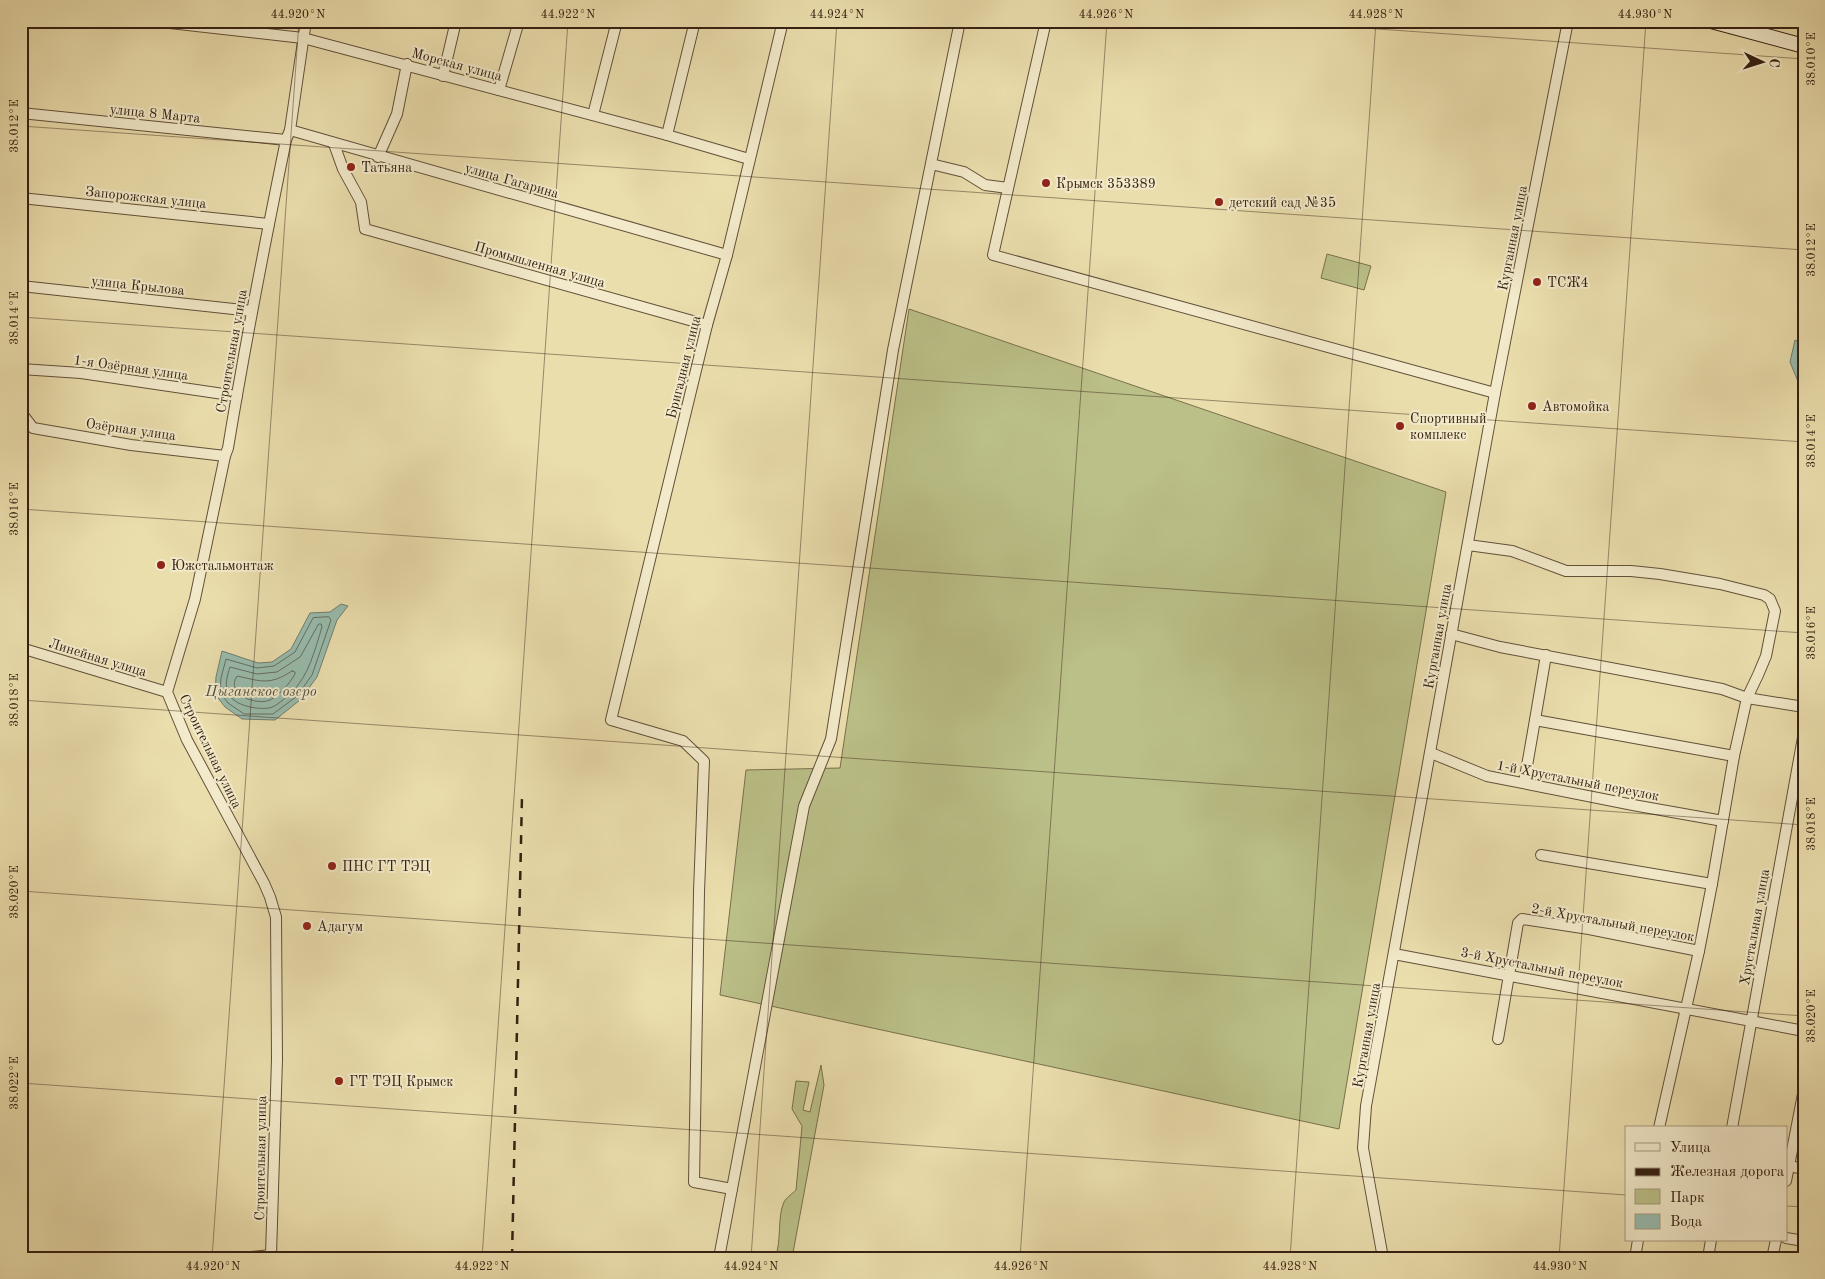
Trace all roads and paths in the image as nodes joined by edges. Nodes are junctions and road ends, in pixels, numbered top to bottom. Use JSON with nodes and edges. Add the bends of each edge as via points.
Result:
{"nodes":[{"id":1,"x":152,"y":21,"type":"edge"},
{"id":2,"x":306,"y":21,"type":"edge"},
{"id":3,"x":456,"y":21,"type":"edge"},
{"id":4,"x":519,"y":21,"type":"edge"},
{"id":5,"x":617,"y":21,"type":"edge"},
{"id":6,"x":695,"y":21,"type":"edge"},
{"id":7,"x":783,"y":21,"type":"edge"},
{"id":8,"x":960,"y":21,"type":"edge"},
{"id":9,"x":1046,"y":21,"type":"edge"},
{"id":10,"x":1568,"y":21,"type":"edge"},
{"id":11,"x":1711,"y":21,"type":"edge"},
{"id":12,"x":303,"y":38,"type":"junction"},
{"id":13,"x":1804,"y":46,"type":"edge"},
{"id":14,"x":407,"y":64,"type":"junction"},
{"id":15,"x":443,"y":76,"type":"junction"},
{"id":16,"x":499,"y":90,"type":"junction"},
{"id":17,"x":21,"y":113,"type":"edge"},
{"id":18,"x":594,"y":116,"type":"junction"},
{"id":19,"x":668,"y":134,"type":"junction"},
{"id":20,"x":288,"y":135,"type":"junction"},
{"id":21,"x":334,"y":144,"type":"junction"},
{"id":22,"x":378,"y":157,"type":"junction"},
{"id":23,"x":749,"y":159,"type":"junction"},
{"id":24,"x":931,"y":164,"type":"junction"},
{"id":25,"x":1008,"y":188,"type":"junction"},
{"id":26,"x":21,"y":198,"type":"edge"},
{"id":27,"x":268,"y":224,"type":"junction"},
{"id":28,"x":727,"y":255,"type":"junction"},
{"id":29,"x":21,"y":286,"type":"edge"},
{"id":30,"x":252,"y":311,"type":"junction"},
{"id":31,"x":707,"y":324,"type":"junction"},
{"id":32,"x":21,"y":369,"type":"edge"},
{"id":33,"x":1495,"y":393,"type":"junction"},
{"id":34,"x":237,"y":396,"type":"junction"},
{"id":35,"x":21,"y":398,"type":"edge"},
{"id":36,"x":224,"y":456,"type":"junction"},
{"id":37,"x":1468,"y":545,"type":"junction"},
{"id":38,"x":1451,"y":634,"type":"junction"},
{"id":39,"x":21,"y":648,"type":"edge"},
{"id":40,"x":1546,"y":655,"type":"junction"},
{"id":41,"x":167,"y":692,"type":"junction"},
{"id":42,"x":1746,"y":698,"type":"junction"},
{"id":43,"x":1804,"y":706,"type":"edge"},
{"id":44,"x":1535,"y":720,"type":"junction"},
{"id":45,"x":1804,"y":732,"type":"edge"},
{"id":46,"x":1431,"y":753,"type":"junction"},
{"id":47,"x":1734,"y":756,"type":"junction"},
{"id":48,"x":1524,"y":783,"type":"junction"},
{"id":49,"x":1723,"y":821,"type":"junction"},
{"id":50,"x":1542,"y":855,"type":"dead end"},
{"id":51,"x":1712,"y":884,"type":"junction"},
{"id":52,"x":1699,"y":951,"type":"junction"},
{"id":53,"x":1394,"y":954,"type":"junction"},
{"id":54,"x":1508,"y":975,"type":"junction"},
{"id":55,"x":1685,"y":1008,"type":"junction"},
{"id":56,"x":1751,"y":1020,"type":"junction"},
{"id":57,"x":1804,"y":1032,"type":"edge"},
{"id":58,"x":1498,"y":1039,"type":"dead end"},
{"id":59,"x":1804,"y":1089,"type":"edge"},
{"id":60,"x":1802,"y":1112,"type":"edge"},
{"id":61,"x":1659,"y":1126,"type":"edge"},
{"id":62,"x":1732,"y":1126,"type":"edge"},
{"id":63,"x":1789,"y":1166,"type":"junction"},
{"id":64,"x":1804,"y":1169,"type":"edge"},
{"id":65,"x":1788,"y":1171,"type":"edge"},
{"id":66,"x":732,"y":1189,"type":"junction"},
{"id":67,"x":1788,"y":1238,"type":"edge"},
{"id":68,"x":1804,"y":1241,"type":"edge"},
{"id":69,"x":1638,"y":1242,"type":"edge"},
{"id":70,"x":1711,"y":1242,"type":"edge"},
{"id":71,"x":1776,"y":1242,"type":"edge"},
{"id":72,"x":241,"y":1258,"type":"edge"},
{"id":73,"x":719,"y":1258,"type":"edge"},
{"id":74,"x":1383,"y":1258,"type":"edge"},
{"id":75,"x":1635,"y":1258,"type":"edge"},
{"id":76,"x":1708,"y":1258,"type":"edge"},
{"id":77,"x":1772,"y":1258,"type":"edge"}],
"edges":[{"from":1,"to":12,"type":"street","name":"Морская улица"},
{"from":2,"to":12,"type":"street","name":"Строительная улица"},
{"from":3,"to":15,"type":"street"},
{"from":4,"to":16,"type":"street"},
{"from":5,"to":18,"type":"street"},
{"from":6,"to":19,"type":"street"},
{"from":7,"to":23,"type":"street","name":"Бригадная улица"},
{"from":8,"to":24,"type":"street"},
{"from":9,"to":25,"type":"street"},
{"from":10,"to":33,"type":"street","name":"Курганная улица"},
{"from":11,"to":13,"type":"main road"},
{"from":12,"to":14,"type":"street","name":"Морская улица"},
{"from":12,"to":20,"type":"street","name":"Строительная улица"},
{"from":14,"to":15,"type":"street","name":"Морская улица"},
{"from":14,"to":22,"type":"street","via":[[396,114]]},
{"from":15,"to":16,"type":"street","name":"Морская улица"},
{"from":16,"to":18,"type":"street","name":"Морская улица"},
{"from":17,"to":20,"type":"street","name":"улица 8 Марта"},
{"from":18,"to":19,"type":"street","name":"Морская улица"},
{"from":19,"to":23,"type":"street","name":"Морская улица"},
{"from":20,"to":21,"type":"street","name":"улица Гагарина"},
{"from":20,"to":27,"type":"street","name":"Строительная улица"},
{"from":21,"to":22,"type":"street","name":"улица Гагарина"},
{"from":21,"to":31,"type":"street","name":"Промышленная улица","via":[[361,202],[365,229]]},
{"from":22,"to":28,"type":"street","name":"улица Гагарина"},
{"from":23,"to":28,"type":"street","name":"Бригадная улица"},
{"from":24,"to":25,"type":"street","via":[[964,172],[985,185]]},
{"from":24,"to":66,"type":"street","via":[[892,350],[831,739],[804,806]]},
{"from":25,"to":33,"type":"street","via":[[993,254]]},
{"from":26,"to":27,"type":"street","name":"Запорожская улица"},
{"from":27,"to":30,"type":"street","name":"Строительная улица"},
{"from":28,"to":31,"type":"street","name":"Бригадная улица"},
{"from":29,"to":30,"type":"street","name":"улица Крылова"},
{"from":30,"to":34,"type":"street","name":"Строительная улица"},
{"from":31,"to":66,"type":"street","name":"Бригадная улица","via":[[611,720],[684,741],[704,761],[694,1182]]},
{"from":32,"to":34,"type":"street","name":"1-я Озёрная улица","via":[[81,373]]},
{"from":33,"to":37,"type":"street","name":"Курганная улица"},
{"from":34,"to":36,"type":"street","name":"Строительная улица"},
{"from":35,"to":36,"type":"street","name":"Озёрная улица","via":[[23,416],[34,428],[131,445]]},
{"from":36,"to":41,"type":"street","name":"Строительная улица","via":[[195,599]]},
{"from":37,"to":38,"type":"street","name":"Курганная улица"},
{"from":37,"to":42,"type":"street","via":[[1512,552],[1566,571],[1660,574],[1764,595],[1770,599],[1775,611],[1766,656]]},
{"from":38,"to":40,"type":"street"},
{"from":38,"to":46,"type":"street","name":"Курганная улица"},
{"from":39,"to":41,"type":"street","name":"Линейная улица"},
{"from":40,"to":42,"type":"street","via":[[1722,689]]},
{"from":40,"to":44,"type":"street"},
{"from":41,"to":72,"type":"street","name":"Строительная улица","via":[[187,740],[264,883],[276,917],[277,1058],[271,1256]]},
{"from":42,"to":43,"type":"street"},
{"from":42,"to":47,"type":"street"},
{"from":44,"to":47,"type":"street"},
{"from":44,"to":48,"type":"street"},
{"from":45,"to":56,"type":"street","name":"Хрустальная улица"},
{"from":46,"to":48,"type":"street","name":"1-й Хрустальный переулок","via":[[1486,776]]},
{"from":46,"to":53,"type":"street","name":"Курганная улица"},
{"from":47,"to":49,"type":"street"},
{"from":48,"to":49,"type":"street","name":"1-й Хрустальный переулок"},
{"from":49,"to":51,"type":"street"},
{"from":50,"to":51,"type":"street"},
{"from":51,"to":52,"type":"street"},
{"from":52,"to":54,"type":"street","name":"2-й Хрустальный переулок","via":[[1522,919],[1518,923]]},
{"from":52,"to":55,"type":"street"},
{"from":53,"to":54,"type":"street","name":"3-й Хрустальный переулок"},
{"from":53,"to":74,"type":"street","name":"Курганная улица","via":[[1366,1106],[1363,1148]]},
{"from":54,"to":55,"type":"street","name":"3-й Хрустальный переулок"},
{"from":54,"to":58,"type":"street"},
{"from":55,"to":56,"type":"street","name":"3-й Хрустальный переулок"},
{"from":55,"to":61,"type":"street"},
{"from":56,"to":57,"type":"street","name":"3-й Хрустальный переулок"},
{"from":56,"to":62,"type":"street","name":"Хрустальная улица"},
{"from":59,"to":60,"type":"street"},
{"from":60,"to":63,"type":"street"},
{"from":63,"to":64,"type":"street"},
{"from":63,"to":65,"type":"street"},
{"from":66,"to":73,"type":"street"},
{"from":67,"to":68,"type":"street"},
{"from":69,"to":75,"type":"street"},
{"from":70,"to":76,"type":"street"},
{"from":71,"to":77,"type":"street"}]}
